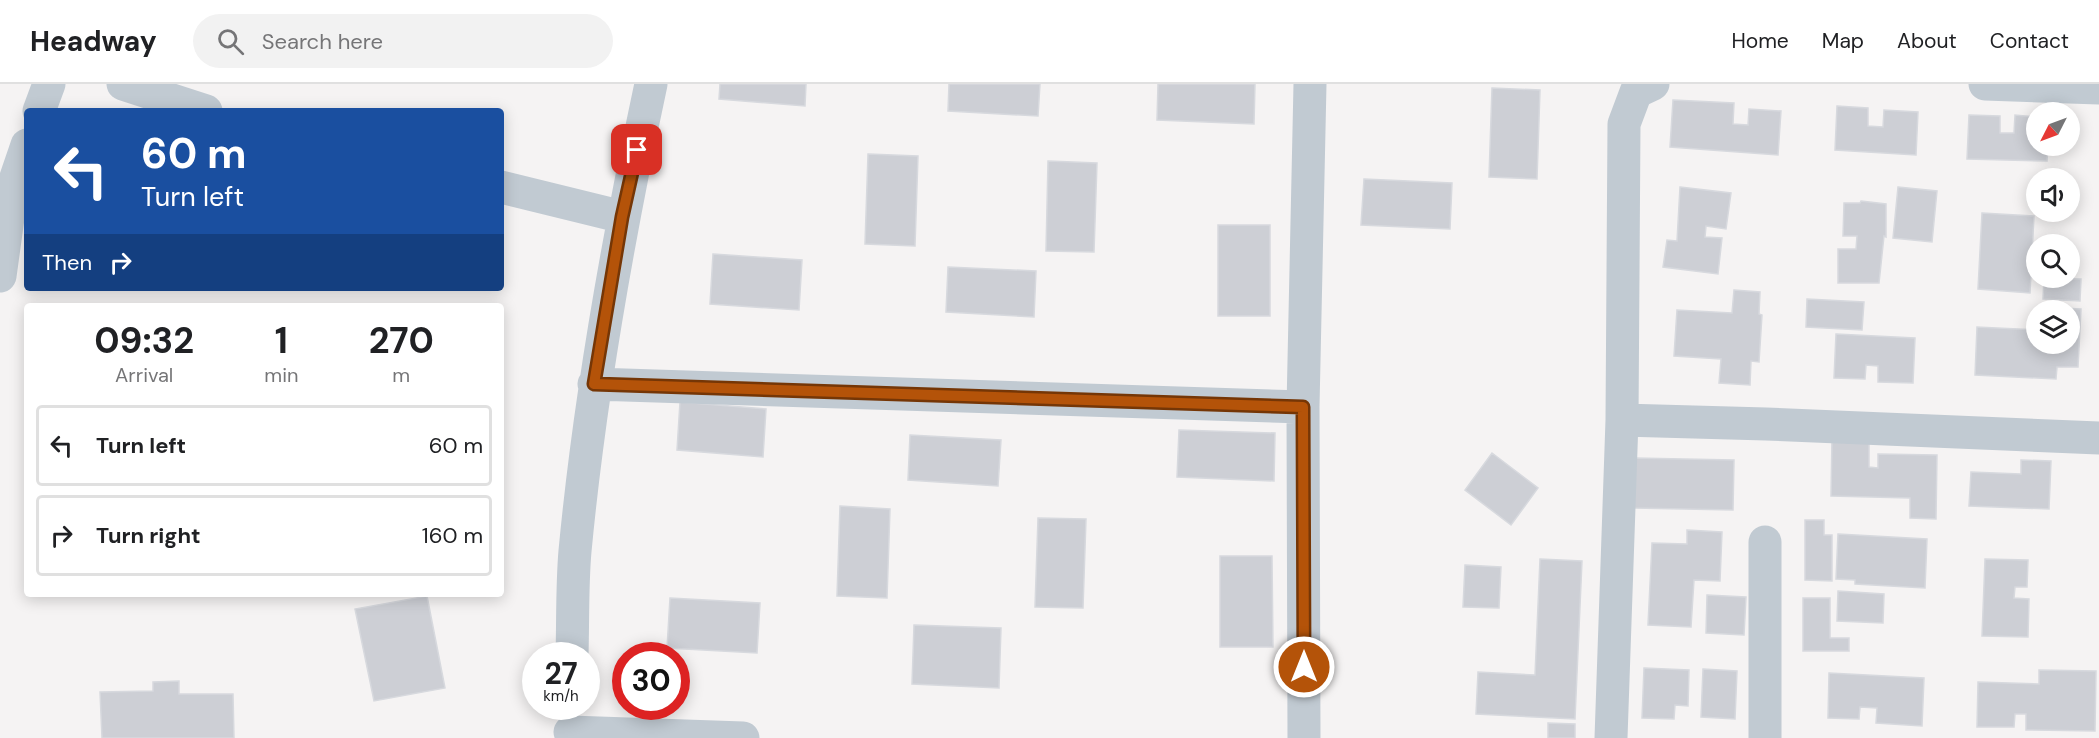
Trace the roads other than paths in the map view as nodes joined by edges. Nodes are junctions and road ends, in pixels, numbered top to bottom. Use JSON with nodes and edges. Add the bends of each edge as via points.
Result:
{"nodes":[{"id":1,"x":49,"y":84,"type":"edge"},
{"id":2,"x":123,"y":84,"type":"edge"},
{"id":3,"x":651,"y":84,"type":"edge"},
{"id":4,"x":1310,"y":84,"type":"edge"},
{"id":5,"x":1653,"y":84,"type":"edge"},
{"id":6,"x":1985,"y":84,"type":"edge"},
{"id":7,"x":2099,"y":88,"type":"edge"},
{"id":8,"x":40,"y":108,"type":"edge"},
{"id":9,"x":197,"y":108,"type":"edge"},
{"id":10,"x":24,"y":154,"type":"edge"},
{"id":11,"x":504,"y":189,"type":"edge"},
{"id":12,"x":622,"y":217,"type":"junction"},
{"id":13,"x":0,"y":276,"type":"edge"},
{"id":14,"x":594,"y":384,"type":"junction"},
{"id":15,"x":1303,"y":407,"type":"junction"},
{"id":16,"x":1622,"y":420,"type":"junction"},
{"id":17,"x":2099,"y":438,"type":"edge"},
{"id":18,"x":1765,"y":542,"type":"dead end"},
{"id":19,"x":572,"y":642,"type":"edge"},
{"id":20,"x":571,"y":725,"type":"edge"},
{"id":21,"x":743,"y":738,"type":"edge"},
{"id":22,"x":1304,"y":738,"type":"edge"},
{"id":23,"x":1611,"y":738,"type":"edge"},
{"id":24,"x":1765,"y":738,"type":"edge"}],
"edges":[{"from":1,"to":8,"type":"street"},
{"from":2,"to":9,"type":"street"},
{"from":3,"to":12,"type":"street"},
{"from":4,"to":15,"type":"street"},
{"from":5,"to":16,"type":"street","via":[[1636,92],[1624,124]]},
{"from":6,"to":7,"type":"street"},
{"from":10,"to":13,"type":"street","via":[[12,189]]},
{"from":11,"to":12,"type":"street"},
{"from":12,"to":14,"type":"street"},
{"from":14,"to":15,"type":"street"},
{"from":14,"to":19,"type":"street","via":[[575,553]]},
{"from":15,"to":22,"type":"street"},
{"from":16,"to":17,"type":"street"},
{"from":16,"to":23,"type":"street"},
{"from":18,"to":24,"type":"street"},
{"from":20,"to":21,"type":"street"}]}
